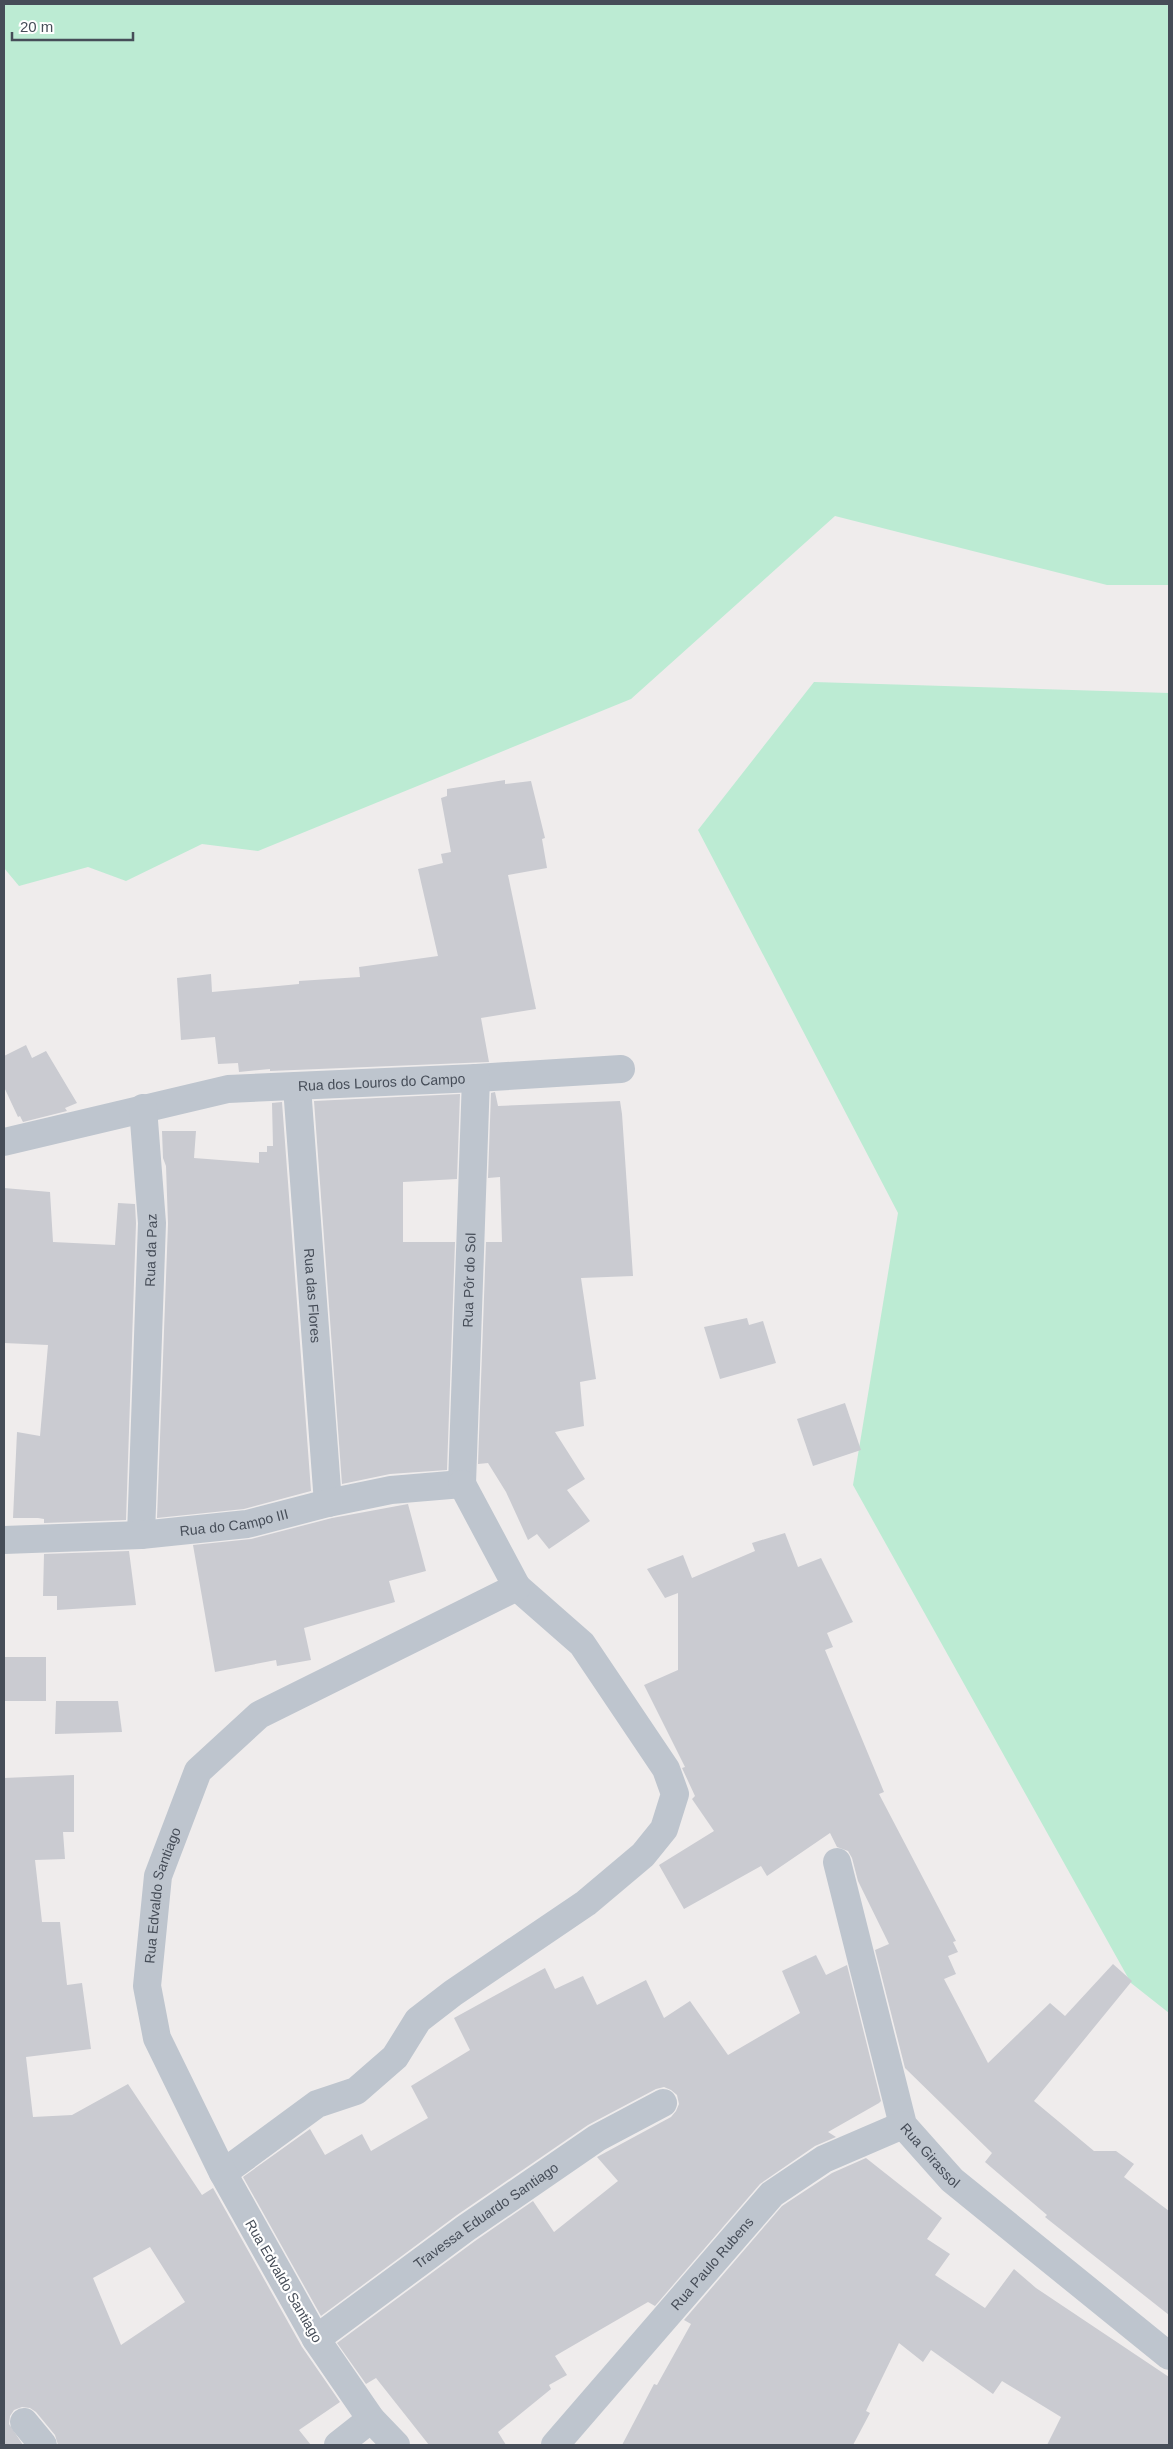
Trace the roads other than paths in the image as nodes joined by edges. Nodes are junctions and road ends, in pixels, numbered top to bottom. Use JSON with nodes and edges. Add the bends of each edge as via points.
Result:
{"nodes":[{"id":1,"x":621,"y":1069,"type":"dead end"},
{"id":2,"x":476,"y":1078,"type":"junction"},
{"id":3,"x":297,"y":1087,"type":"junction"},
{"id":4,"x":142,"y":1108,"type":"junction"},
{"id":5,"x":4,"y":1142,"type":"edge"},
{"id":6,"x":462,"y":1484,"type":"junction"},
{"id":7,"x":328,"y":1503,"type":"junction"},
{"id":8,"x":140,"y":1535,"type":"junction"},
{"id":9,"x":4,"y":1540,"type":"edge"},
{"id":10,"x":517,"y":1587,"type":"junction"},
{"id":11,"x":837,"y":1862,"type":"dead end"},
{"id":12,"x":663,"y":2103,"type":"dead end"},
{"id":13,"x":903,"y":2125,"type":"junction"},
{"id":14,"x":223,"y":2173,"type":"junction"},
{"id":15,"x":316,"y":2339,"type":"junction"},
{"id":16,"x":1169,"y":2356,"type":"edge"},
{"id":17,"x":371,"y":2419,"type":"junction"},
{"id":18,"x":24,"y":2422,"type":"dead end"},
{"id":19,"x":43,"y":2445,"type":"edge"},
{"id":20,"x":338,"y":2445,"type":"edge"},
{"id":21,"x":396,"y":2445,"type":"edge"},
{"id":22,"x":555,"y":2445,"type":"edge"}],
"edges":[{"from":1,"to":2,"type":"street","name":"Rua dos Louros do Campo"},
{"from":2,"to":3,"type":"street","name":"Rua dos Louros do Campo"},
{"from":2,"to":6,"type":"street","name":"Rua Pôr do Sol"},
{"from":3,"to":4,"type":"street","name":"Rua dos Louros do Campo","via":[[228,1089]]},
{"from":3,"to":7,"type":"street","name":"Rua das Flores"},
{"from":4,"to":5,"type":"street"},
{"from":4,"to":8,"type":"street","name":"Rua da Paz","via":[[152,1223]]},
{"from":6,"to":7,"type":"street","name":"Rua do Campo III","via":[[391,1490]]},
{"from":6,"to":10,"type":"street"},
{"from":7,"to":8,"type":"street","name":"Rua do Campo III","via":[[247,1524]]},
{"from":8,"to":9,"type":"street","name":"Rua do Campo III"},
{"from":10,"to":14,"type":"street","name":"Rua Edvaldo Santiago","via":[[259,1715],[198,1771],[158,1876],[147,1986],[157,2038]]},
{"from":10,"to":14,"type":"street","via":[[582,1644],[666,1769],[675,1794],[664,1829],[643,1855],[586,1904],[418,2020],[395,2057],[356,2091],[317,2104]]},
{"from":11,"to":13,"type":"street","name":"Rua Girassol"},
{"from":12,"to":15,"type":"street","name":"Travessa Eduardo Santiago","via":[[596,2138],[466,2228]]},
{"from":13,"to":16,"type":"street","name":"Rua Girassol","via":[[952,2180]]},
{"from":13,"to":22,"type":"street","name":"Rua Paulo Rubens","via":[[824,2159],[772,2194]]},
{"from":14,"to":15,"type":"street","name":"Rua Edvaldo Santiago"},
{"from":15,"to":17,"type":"street","name":"Rua Edvaldo Santiago"},
{"from":17,"to":20,"type":"street"},
{"from":17,"to":21,"type":"street","name":"Rua Edvaldo Santiago"},
{"from":18,"to":19,"type":"street"}]}
